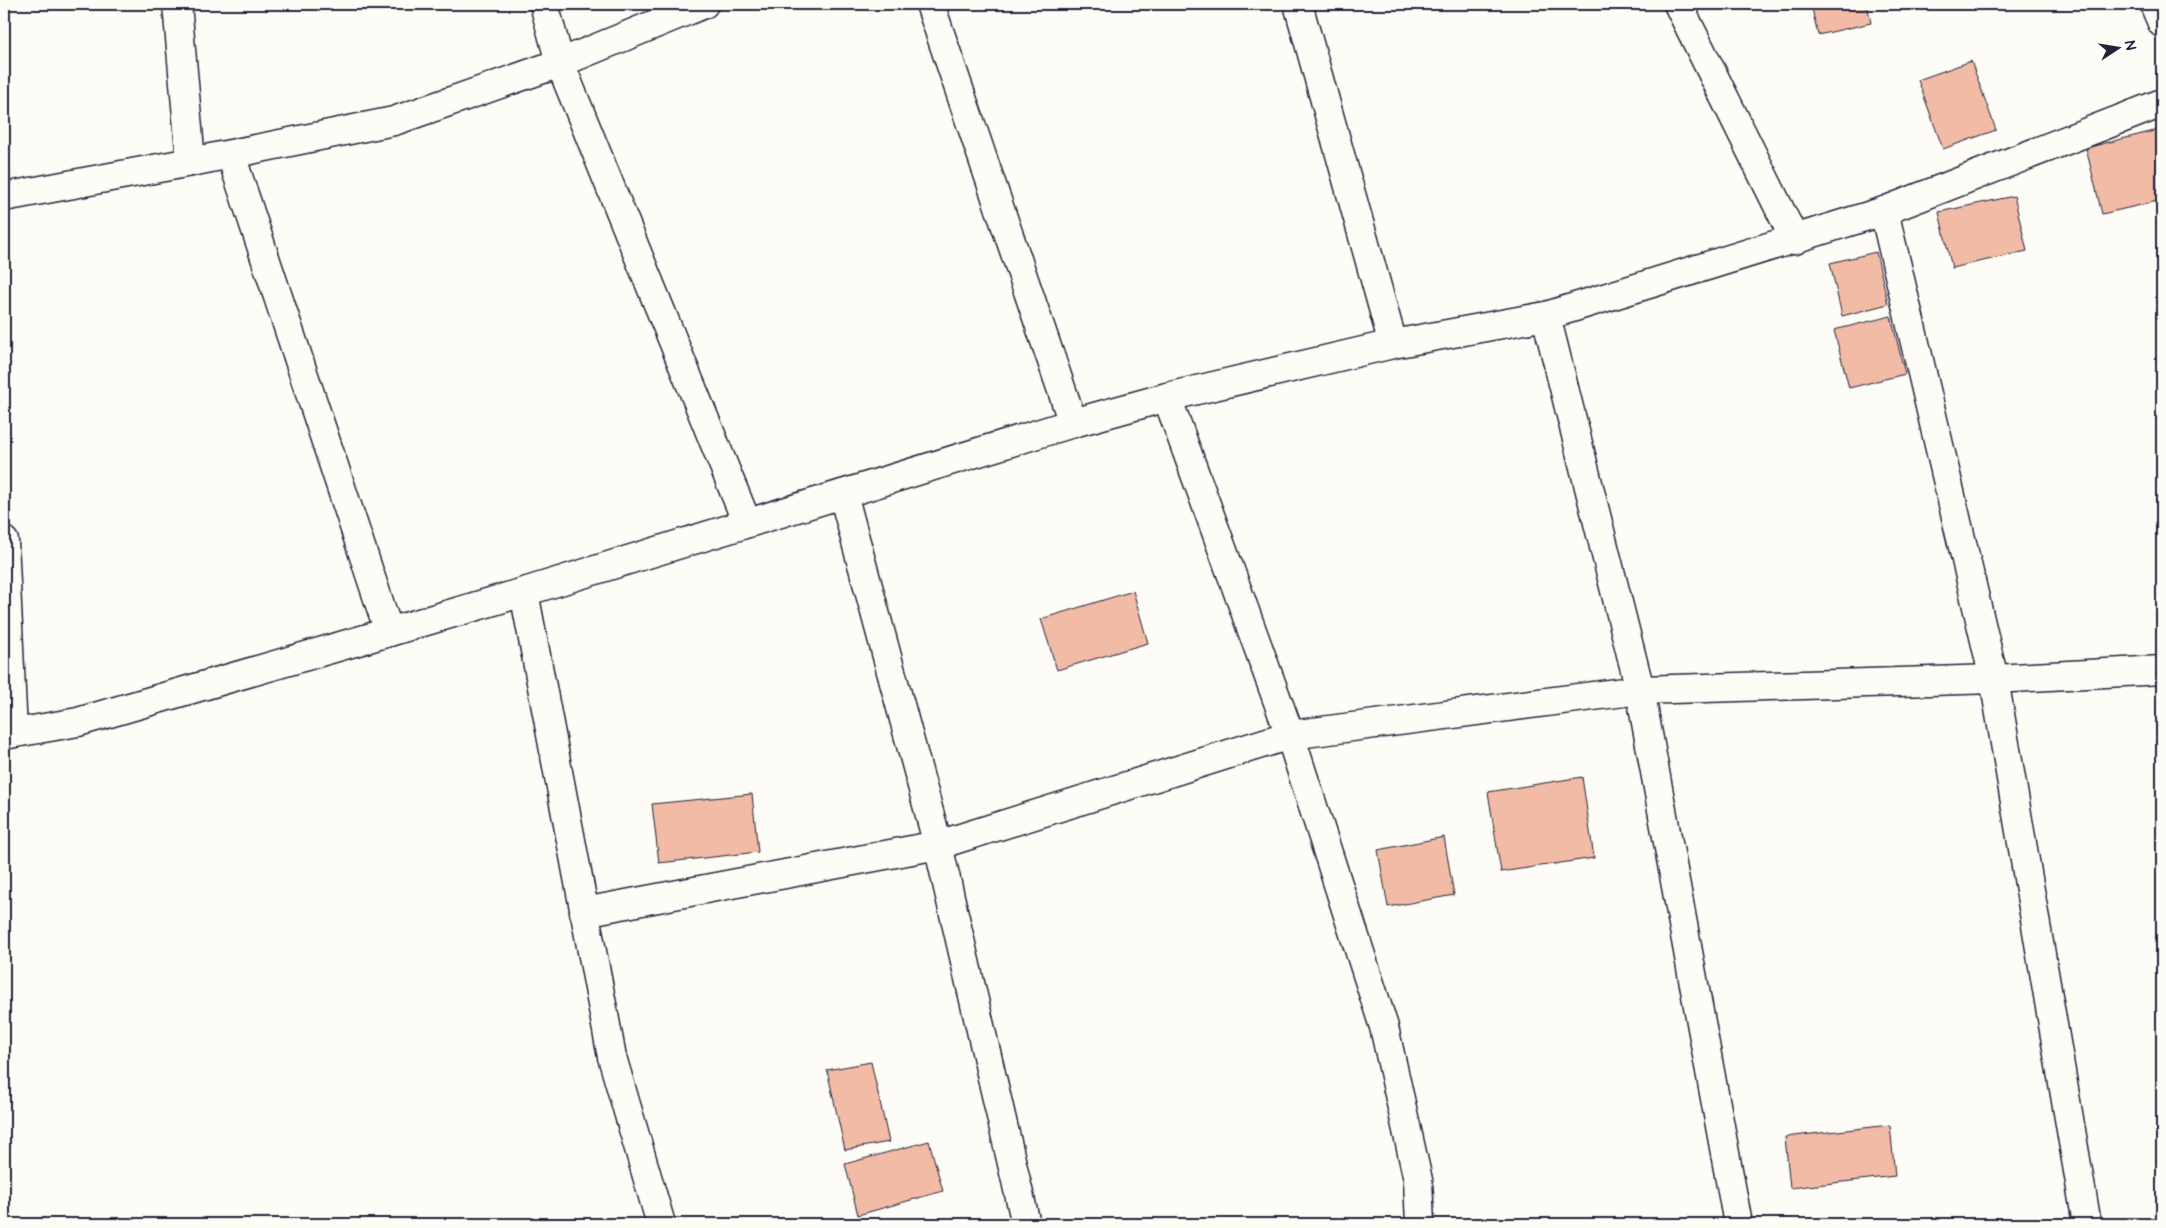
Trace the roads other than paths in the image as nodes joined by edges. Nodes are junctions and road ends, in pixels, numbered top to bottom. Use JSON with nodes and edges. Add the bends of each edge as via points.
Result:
{"nodes":[{"id":1,"x":177,"y":4,"type":"edge"},
{"id":2,"x":544,"y":4,"type":"edge"},
{"id":3,"x":704,"y":4,"type":"edge"},
{"id":4,"x":930,"y":4,"type":"edge"},
{"id":5,"x":1298,"y":4,"type":"edge"},
{"id":6,"x":1678,"y":4,"type":"edge"},
{"id":7,"x":2154,"y":4,"type":"edge"},
{"id":8,"x":2162,"y":23,"type":"edge"},
{"id":9,"x":560,"y":63,"type":"junction"},
{"id":10,"x":2162,"y":103,"type":"edge"},
{"id":11,"x":231,"y":155,"type":"junction"},
{"id":12,"x":191,"y":162,"type":"junction"},
{"id":13,"x":4,"y":197,"type":"edge"},
{"id":14,"x":1884,"y":211,"type":"junction"},
{"id":15,"x":1794,"y":240,"type":"junction"},
{"id":16,"x":1546,"y":316,"type":"junction"},
{"id":17,"x":1393,"y":344,"type":"junction"},
{"id":18,"x":1167,"y":397,"type":"junction"},
{"id":19,"x":1074,"y":423,"type":"junction"},
{"id":20,"x":843,"y":494,"type":"junction"},
{"id":21,"x":747,"y":524,"type":"junction"},
{"id":22,"x":4,"y":541,"type":"edge"},
{"id":23,"x":524,"y":592,"type":"junction"},
{"id":24,"x":389,"y":632,"type":"junction"},
{"id":25,"x":2162,"y":670,"type":"edge"},
{"id":26,"x":1994,"y":679,"type":"junction"},
{"id":27,"x":1640,"y":690,"type":"junction"},
{"id":28,"x":9,"y":734,"type":"edge"},
{"id":29,"x":1290,"y":736,"type":"junction"},
{"id":30,"x":938,"y":845,"type":"junction"},
{"id":31,"x":584,"y":912,"type":"junction"},
{"id":32,"x":661,"y":1224,"type":"edge"},
{"id":33,"x":1026,"y":1224,"type":"edge"},
{"id":34,"x":1420,"y":1224,"type":"edge"},
{"id":35,"x":1738,"y":1224,"type":"edge"},
{"id":36,"x":2087,"y":1224,"type":"edge"}],
"edges":[{"from":1,"to":12,"type":"street"},
{"from":2,"to":9,"type":"street"},
{"from":3,"to":9,"type":"street"},
{"from":4,"to":19,"type":"street"},
{"from":5,"to":17,"type":"street"},
{"from":6,"to":15,"type":"street"},
{"from":7,"to":8,"type":"street"},
{"from":9,"to":11,"type":"street","via":[[394,121]]},
{"from":9,"to":21,"type":"street"},
{"from":10,"to":14,"type":"street"},
{"from":11,"to":12,"type":"street"},
{"from":11,"to":24,"type":"street"},
{"from":12,"to":13,"type":"street"},
{"from":14,"to":15,"type":"street"},
{"from":14,"to":26,"type":"street"},
{"from":15,"to":16,"type":"street"},
{"from":16,"to":17,"type":"street"},
{"from":16,"to":27,"type":"street"},
{"from":17,"to":18,"type":"street"},
{"from":18,"to":19,"type":"street"},
{"from":18,"to":29,"type":"street"},
{"from":19,"to":20,"type":"street"},
{"from":20,"to":21,"type":"street"},
{"from":20,"to":30,"type":"street"},
{"from":21,"to":23,"type":"street"},
{"from":22,"to":28,"type":"street"},
{"from":23,"to":24,"type":"street"},
{"from":23,"to":31,"type":"street"},
{"from":24,"to":28,"type":"street","via":[[78,722]]},
{"from":25,"to":26,"type":"street"},
{"from":26,"to":27,"type":"street"},
{"from":26,"to":36,"type":"street"},
{"from":27,"to":29,"type":"street"},
{"from":27,"to":35,"type":"street"},
{"from":29,"to":30,"type":"street"},
{"from":29,"to":34,"type":"street","via":[[1384,1027],[1418,1180]]},
{"from":30,"to":31,"type":"street"},
{"from":30,"to":33,"type":"street"},
{"from":31,"to":32,"type":"street","via":[[612,1057]]}]}
